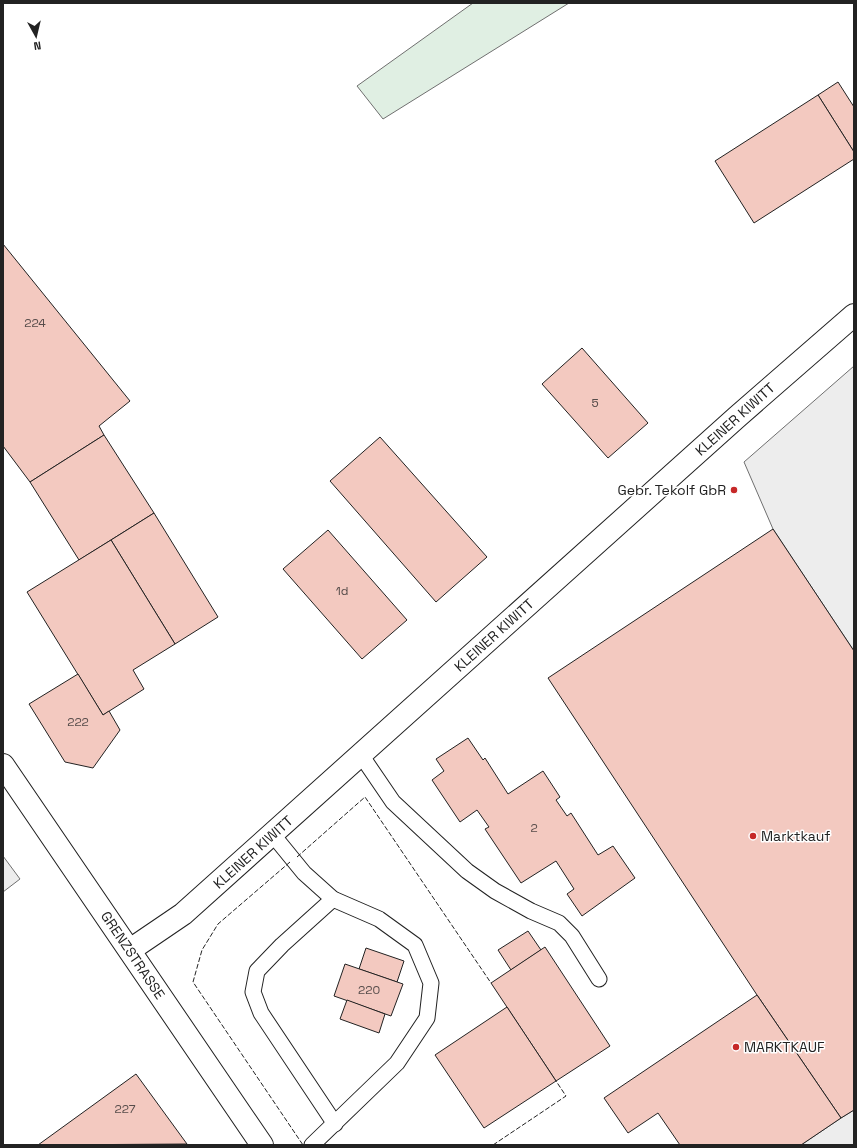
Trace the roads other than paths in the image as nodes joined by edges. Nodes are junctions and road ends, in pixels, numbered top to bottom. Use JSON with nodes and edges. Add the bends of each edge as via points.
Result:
{"nodes":[{"id":1,"x":854,"y":315,"type":"edge"},
{"id":2,"x":361,"y":755,"type":"junction"},
{"id":3,"x":3,"y":765,"type":"edge"},
{"id":4,"x":273,"y":834,"type":"junction"},
{"id":5,"x":333,"y":899,"type":"junction"},
{"id":6,"x":130,"y":950,"type":"junction"},
{"id":7,"x":599,"y":979,"type":"dead end"},
{"id":8,"x":335,"y":1124,"type":"junction"},
{"id":9,"x":262,"y":1145,"type":"edge"},
{"id":10,"x":312,"y":1145,"type":"edge"}],
"edges":[{"from":1,"to":2,"type":"street","name":"KLEINER KIWITT"},
{"from":2,"to":4,"type":"street","name":"KLEINER KIWITT"},
{"from":2,"to":7,"type":"lane","via":[[393,802],[467,871],[495,891],[559,923],[572,936]]},
{"from":3,"to":6,"type":"street","name":"GRENZSTRASSE"},
{"from":4,"to":5,"type":"lane","via":[[304,873]]},
{"from":4,"to":6,"type":"street","name":"KLEINER KIWITT","via":[[183,914]]},
{"from":5,"to":8,"type":"lane","via":[[257,971],[253,992],[261,1013]]},
{"from":5,"to":8,"type":"lane","via":[[379,919],[414,945],[431,982],[427,1018],[397,1063]]},
{"from":6,"to":9,"type":"street","name":"GRENZSTRASSE"},
{"from":8,"to":10,"type":"lane"}]}
